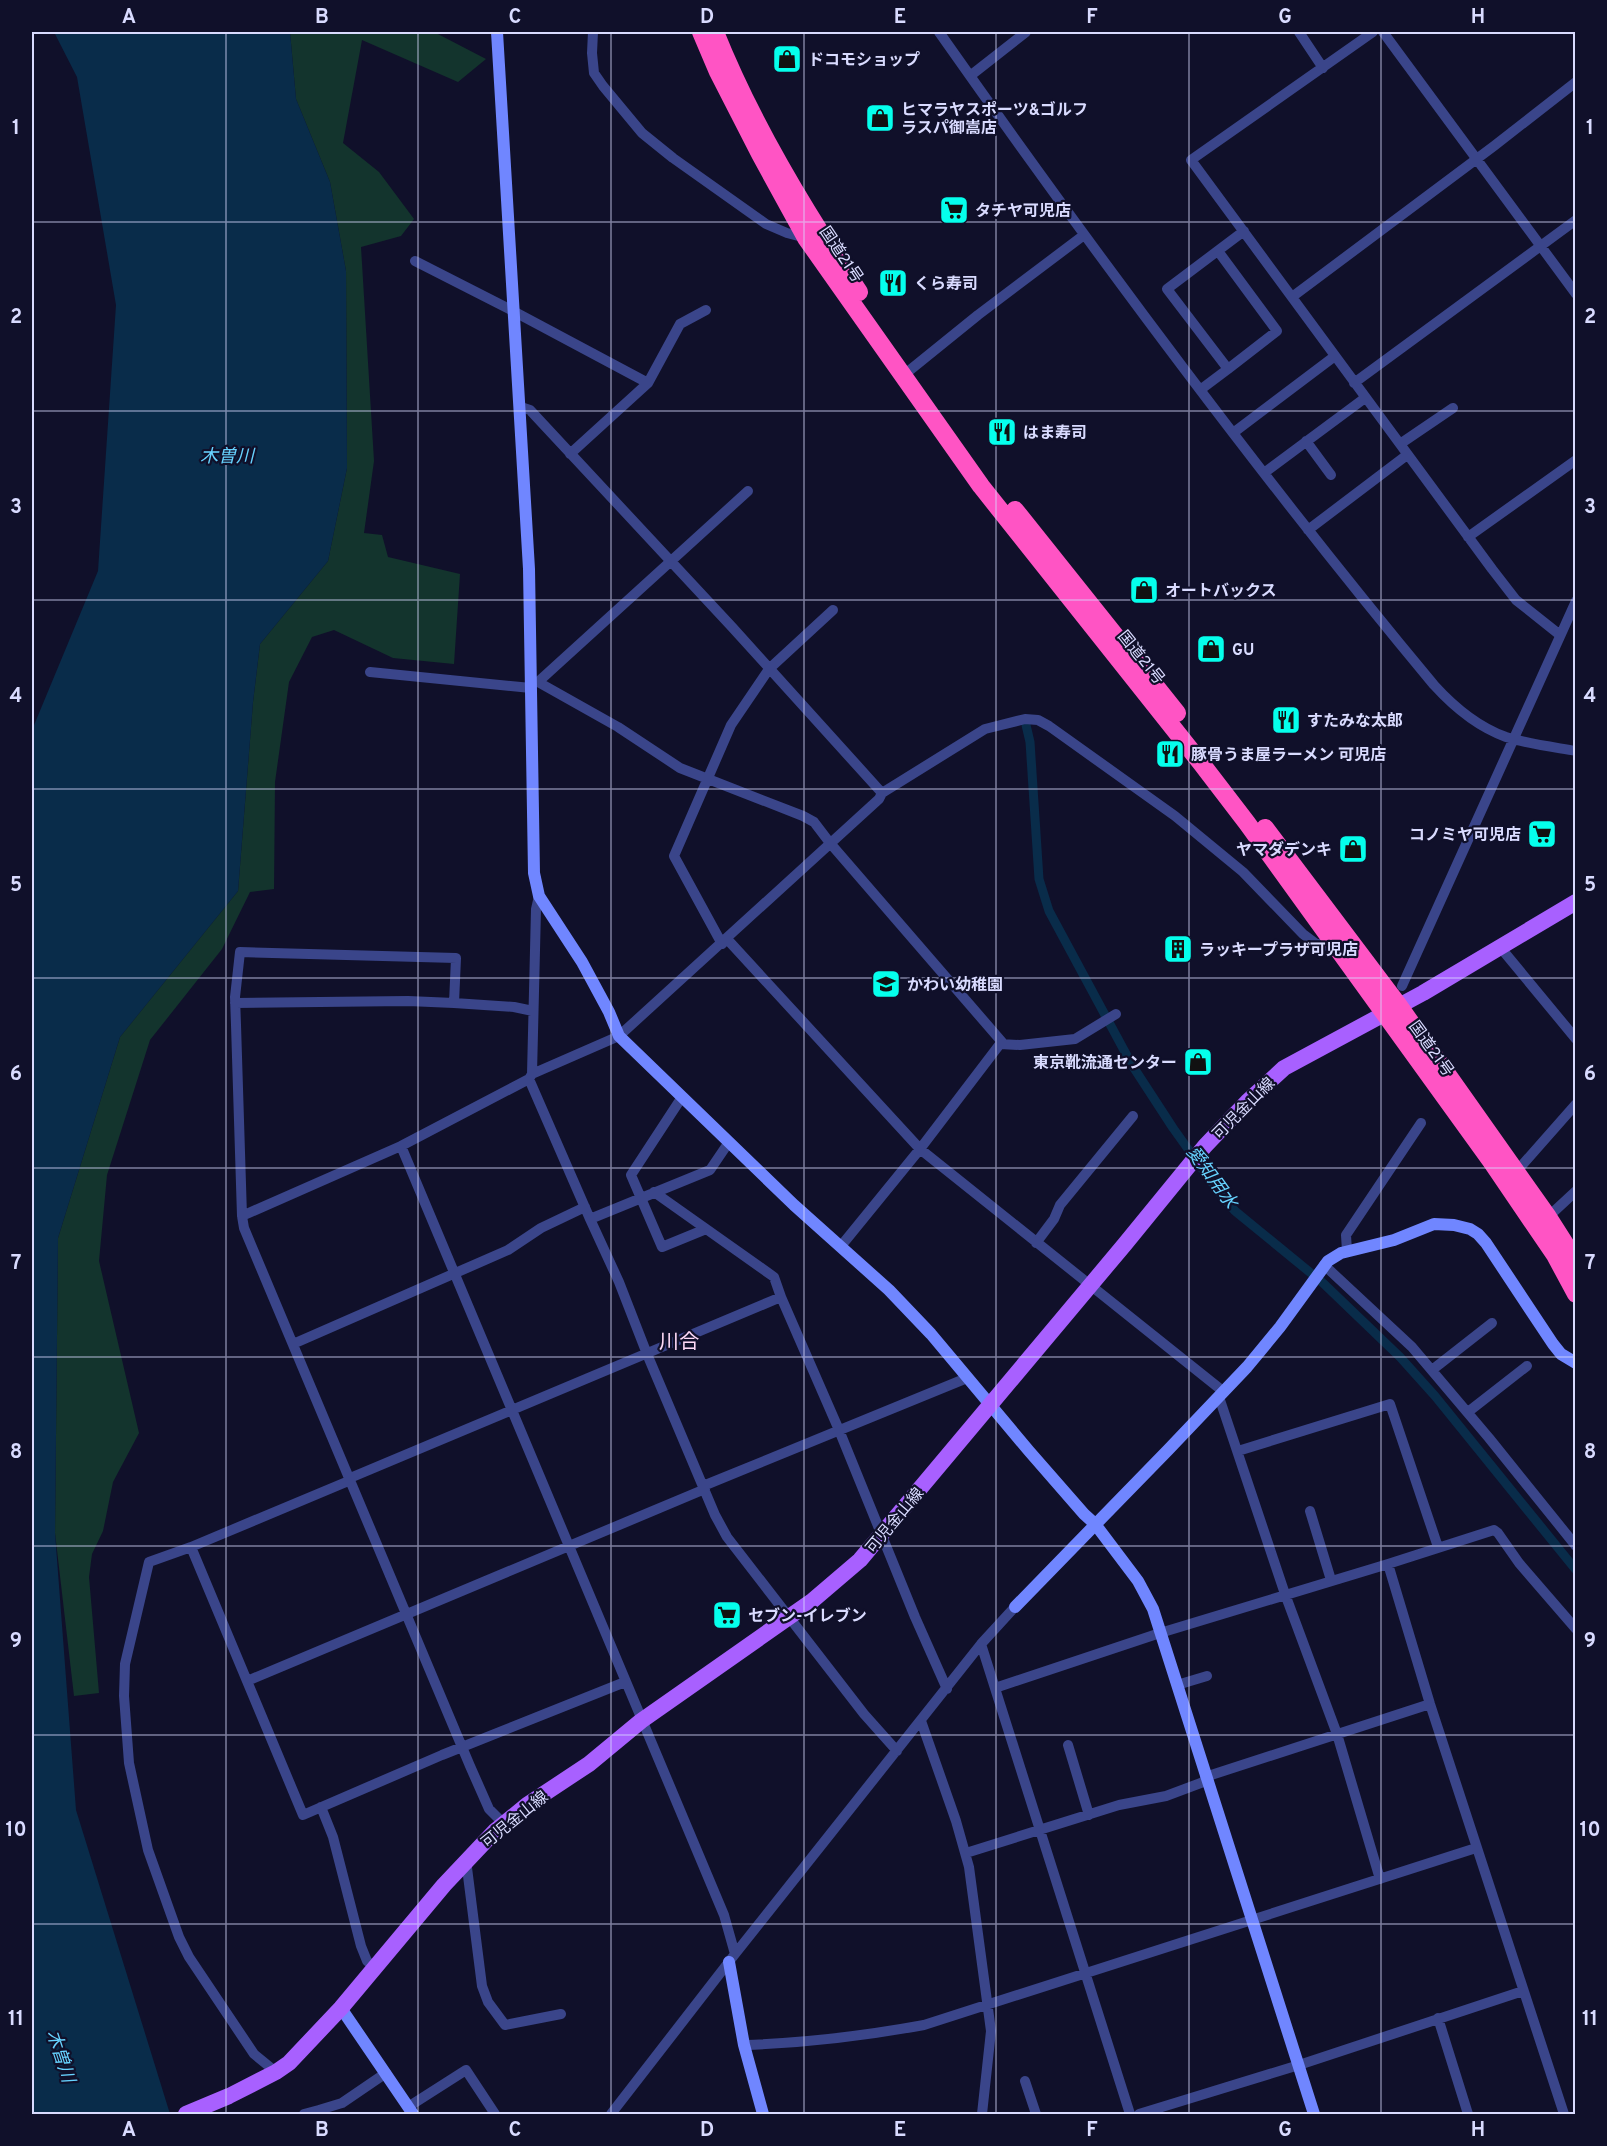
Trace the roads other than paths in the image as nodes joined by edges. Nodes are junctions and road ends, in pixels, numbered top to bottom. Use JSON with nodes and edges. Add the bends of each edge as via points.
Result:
{"nodes":[{"id":1,"x":497,"y":32,"type":"edge"},
{"id":2,"x":593,"y":32,"type":"edge"},
{"id":3,"x":701,"y":32,"type":"edge"},
{"id":4,"x":715,"y":32,"type":"edge"},
{"id":5,"x":939,"y":32,"type":"edge"},
{"id":6,"x":1026,"y":32,"type":"edge"},
{"id":7,"x":1299,"y":32,"type":"edge"},
{"id":8,"x":1373,"y":32,"type":"edge"},
{"id":9,"x":1383,"y":32,"type":"edge"},
{"id":10,"x":1323,"y":68,"type":"junction"},
{"id":11,"x":970,"y":76,"type":"junction"},
{"id":12,"x":1575,"y":82,"type":"edge"},
{"id":13,"x":1476,"y":159,"type":"junction"},
{"id":14,"x":1575,"y":220,"type":"edge"},
{"id":15,"x":1244,"y":231,"type":"junction"},
{"id":16,"x":1084,"y":235,"type":"junction"},
{"id":17,"x":806,"y":238,"type":"junction"},
{"id":18,"x":1540,"y":246,"type":"junction"},
{"id":19,"x":1218,"y":251,"type":"junction"},
{"id":20,"x":415,"y":261,"type":"dead end"},
{"id":21,"x":1575,"y":294,"type":"edge"},
{"id":22,"x":1292,"y":297,"type":"junction"},
{"id":23,"x":706,"y":310,"type":"dead end"},
{"id":24,"x":513,"y":311,"type":"junction"},
{"id":25,"x":1335,"y":356,"type":"junction"},
{"id":26,"x":1228,"y":369,"type":"junction"},
{"id":27,"x":910,"y":370,"type":"junction"},
{"id":28,"x":1354,"y":382,"type":"junction"},
{"id":29,"x":648,"y":383,"type":"junction"},
{"id":30,"x":1200,"y":390,"type":"junction"},
{"id":31,"x":1365,"y":398,"type":"junction"},
{"id":32,"x":520,"y":407,"type":"junction"},
{"id":33,"x":1453,"y":408,"type":"dead end"},
{"id":34,"x":1233,"y":433,"type":"junction"},
{"id":35,"x":1306,"y":441,"type":"junction"},
{"id":36,"x":1400,"y":444,"type":"junction"},
{"id":37,"x":570,"y":454,"type":"junction"},
{"id":38,"x":1407,"y":455,"type":"junction"},
{"id":39,"x":1575,"y":460,"type":"edge"},
{"id":40,"x":1264,"y":473,"type":"junction"},
{"id":41,"x":1331,"y":475,"type":"dead end"},
{"id":42,"x":748,"y":491,"type":"dead end"},
{"id":43,"x":1308,"y":531,"type":"junction"},
{"id":44,"x":1468,"y":537,"type":"junction"},
{"id":45,"x":670,"y":561,"type":"junction"},
{"id":46,"x":1575,"y":601,"type":"edge"},
{"id":47,"x":833,"y":610,"type":"dead end"},
{"id":48,"x":1560,"y":635,"type":"junction"},
{"id":49,"x":769,"y":669,"type":"junction"},
{"id":50,"x":370,"y":672,"type":"dead end"},
{"id":51,"x":534,"y":684,"type":"junction"},
{"id":52,"x":1514,"y":738,"type":"junction"},
{"id":53,"x":1575,"y":752,"type":"edge"},
{"id":54,"x":707,"y":778,"type":"junction"},
{"id":55,"x":882,"y":793,"type":"junction"},
{"id":56,"x":830,"y":843,"type":"junction"},
{"id":57,"x":539,"y":896,"type":"junction"},
{"id":58,"x":1575,"y":902,"type":"edge"},
{"id":59,"x":724,"y":942,"type":"junction"},
{"id":60,"x":1500,"y":947,"type":"junction"},
{"id":61,"x":1336,"y":948,"type":"junction"},
{"id":62,"x":1402,"y":986,"type":"dead end"},
{"id":63,"x":235,"y":1003,"type":"junction"},
{"id":64,"x":454,"y":1003,"type":"junction"},
{"id":65,"x":1391,"y":1010,"type":"junction"},
{"id":66,"x":533,"y":1011,"type":"junction"},
{"id":67,"x":1116,"y":1014,"type":"dead end"},
{"id":68,"x":619,"y":1036,"type":"junction"},
{"id":69,"x":1575,"y":1039,"type":"edge"},
{"id":70,"x":1000,"y":1044,"type":"junction"},
{"id":71,"x":531,"y":1077,"type":"junction"},
{"id":72,"x":682,"y":1097,"type":"junction"},
{"id":73,"x":1575,"y":1104,"type":"edge"},
{"id":74,"x":1133,"y":1116,"type":"dead end"},
{"id":75,"x":1421,"y":1122,"type":"dead end"},
{"id":76,"x":729,"y":1142,"type":"junction"},
{"id":77,"x":401,"y":1146,"type":"junction"},
{"id":78,"x":920,"y":1149,"type":"junction"},
{"id":79,"x":1516,"y":1172,"type":"junction"},
{"id":80,"x":1575,"y":1191,"type":"edge"},
{"id":81,"x":654,"y":1192,"type":"junction"},
{"id":82,"x":640,"y":1198,"type":"junction"},
{"id":83,"x":585,"y":1207,"type":"junction"},
{"id":84,"x":242,"y":1216,"type":"junction"},
{"id":85,"x":1548,"y":1217,"type":"junction"},
{"id":86,"x":590,"y":1219,"type":"junction"},
{"id":87,"x":706,"y":1229,"type":"junction"},
{"id":88,"x":1036,"y":1243,"type":"junction"},
{"id":89,"x":841,"y":1246,"type":"junction"},
{"id":90,"x":1347,"y":1251,"type":"junction"},
{"id":91,"x":1575,"y":1261,"type":"edge"},
{"id":92,"x":1323,"y":1267,"type":"junction"},
{"id":93,"x":454,"y":1273,"type":"junction"},
{"id":94,"x":1089,"y":1286,"type":"junction"},
{"id":95,"x":1575,"y":1294,"type":"edge"},
{"id":96,"x":781,"y":1297,"type":"junction"},
{"id":97,"x":1492,"y":1323,"type":"dead end"},
{"id":98,"x":293,"y":1344,"type":"junction"},
{"id":99,"x":647,"y":1354,"type":"junction"},
{"id":100,"x":1575,"y":1363,"type":"edge"},
{"id":101,"x":1527,"y":1366,"type":"dead end"},
{"id":102,"x":1432,"y":1370,"type":"junction"},
{"id":103,"x":967,"y":1378,"type":"junction"},
{"id":104,"x":1221,"y":1395,"type":"junction"},
{"id":105,"x":989,"y":1404,"type":"junction"},
{"id":106,"x":511,"y":1409,"type":"junction"},
{"id":107,"x":1468,"y":1412,"type":"junction"},
{"id":108,"x":839,"y":1430,"type":"junction"},
{"id":109,"x":1238,"y":1451,"type":"junction"},
{"id":110,"x":351,"y":1479,"type":"junction"},
{"id":111,"x":704,"y":1487,"type":"junction"},
{"id":112,"x":1310,"y":1511,"type":"dead end"},
{"id":113,"x":1095,"y":1524,"type":"junction"},
{"id":114,"x":882,"y":1535,"type":"junction"},
{"id":115,"x":568,"y":1545,"type":"junction"},
{"id":116,"x":1575,"y":1546,"type":"edge"},
{"id":117,"x":191,"y":1547,"type":"junction"},
{"id":118,"x":1438,"y":1547,"type":"junction"},
{"id":119,"x":1388,"y":1564,"type":"junction"},
{"id":120,"x":1331,"y":1580,"type":"junction"},
{"id":121,"x":1285,"y":1594,"type":"junction"},
{"id":122,"x":1015,"y":1606,"type":"joint"},
{"id":123,"x":406,"y":1614,"type":"junction"},
{"id":124,"x":789,"y":1617,"type":"junction"},
{"id":125,"x":1575,"y":1629,"type":"edge"},
{"id":126,"x":1160,"y":1633,"type":"junction"},
{"id":127,"x":981,"y":1644,"type":"junction"},
{"id":128,"x":1207,"y":1676,"type":"dead end"},
{"id":129,"x":247,"y":1681,"type":"junction"},
{"id":130,"x":625,"y":1682,"type":"junction"},
{"id":131,"x":1177,"y":1685,"type":"junction"},
{"id":132,"x":995,"y":1688,"type":"junction"},
{"id":133,"x":947,"y":1689,"type":"junction"},
{"id":134,"x":1430,"y":1704,"type":"junction"},
{"id":135,"x":641,"y":1720,"type":"junction"},
{"id":136,"x":921,"y":1721,"type":"junction"},
{"id":137,"x":1337,"y":1734,"type":"junction"},
{"id":138,"x":1068,"y":1745,"type":"dead end"},
{"id":139,"x":462,"y":1748,"type":"junction"},
{"id":140,"x":897,"y":1751,"type":"junction"},
{"id":141,"x":1206,"y":1779,"type":"junction"},
{"id":142,"x":321,"y":1807,"type":"junction"},
{"id":143,"x":1089,"y":1815,"type":"junction"},
{"id":144,"x":504,"y":1824,"type":"junction"},
{"id":145,"x":1040,"y":1830,"type":"junction"},
{"id":146,"x":1476,"y":1848,"type":"junction"},
{"id":147,"x":966,"y":1853,"type":"junction"},
{"id":148,"x":466,"y":1860,"type":"junction"},
{"id":149,"x":1380,"y":1879,"type":"junction"},
{"id":150,"x":1251,"y":1920,"type":"junction"},
{"id":151,"x":732,"y":1958,"type":"junction"},
{"id":152,"x":375,"y":1968,"type":"junction"},
{"id":153,"x":1086,"y":1974,"type":"junction"},
{"id":154,"x":1523,"y":1991,"type":"junction"},
{"id":155,"x":987,"y":2005,"type":"junction"},
{"id":156,"x":341,"y":2008,"type":"junction"},
{"id":157,"x":561,"y":2014,"type":"dead end"},
{"id":158,"x":1438,"y":2018,"type":"junction"},
{"id":159,"x":744,"y":2045,"type":"junction"},
{"id":160,"x":1299,"y":2065,"type":"junction"},
{"id":161,"x":276,"y":2072,"type":"junction"},
{"id":162,"x":386,"y":2073,"type":"junction"},
{"id":163,"x":1025,"y":2081,"type":"dead end"},
{"id":164,"x":411,"y":2111,"type":"edge"},
{"id":165,"x":320,"y":2112,"type":"edge"},
{"id":166,"x":186,"y":2115,"type":"edge"},
{"id":167,"x":304,"y":2115,"type":"edge"},
{"id":168,"x":495,"y":2115,"type":"edge"},
{"id":169,"x":611,"y":2115,"type":"edge"},
{"id":170,"x":763,"y":2115,"type":"edge"},
{"id":171,"x":982,"y":2115,"type":"edge"},
{"id":172,"x":1036,"y":2115,"type":"edge"},
{"id":173,"x":1130,"y":2115,"type":"edge"},
{"id":174,"x":1139,"y":2115,"type":"edge"},
{"id":175,"x":1314,"y":2115,"type":"edge"},
{"id":176,"x":1468,"y":2115,"type":"edge"},
{"id":177,"x":1563,"y":2115,"type":"edge"}],
"edges":[{"from":1,"to":24,"type":"street"},
{"from":2,"to":17,"type":"street","via":[[594,72],[642,133],[766,224]]},
{"from":3,"to":17,"type":"highway","name":"国道21号","via":[[718,72]]},
{"from":4,"to":27,"type":"highway","name":"国道21号","via":[[776,158]]},
{"from":5,"to":11,"type":"street"},
{"from":6,"to":11,"type":"street"},
{"from":7,"to":10,"type":"street"},
{"from":8,"to":10,"type":"street"},
{"from":9,"to":13,"type":"street"},
{"from":10,"to":15,"type":"street","via":[[1191,160]]},
{"from":11,"to":16,"type":"street"},
{"from":12,"to":13,"type":"street"},
{"from":13,"to":18,"type":"street"},
{"from":13,"to":22,"type":"street"},
{"from":14,"to":18,"type":"street"},
{"from":15,"to":19,"type":"street"},
{"from":15,"to":22,"type":"street"},
{"from":16,"to":27,"type":"street"},
{"from":16,"to":30,"type":"street"},
{"from":17,"to":61,"type":"highway","name":"国道21号","via":[[981,486],[1202,763]]},
{"from":18,"to":21,"type":"street"},
{"from":18,"to":28,"type":"street"},
{"from":19,"to":26,"type":"street","via":[[1277,331]]},
{"from":19,"to":26,"type":"street","via":[[1167,289]]},
{"from":20,"to":24,"type":"street"},
{"from":22,"to":25,"type":"street"},
{"from":23,"to":29,"type":"street","via":[[678,326]]},
{"from":24,"to":29,"type":"street"},
{"from":24,"to":32,"type":"street"},
{"from":25,"to":28,"type":"street"},
{"from":25,"to":34,"type":"street"},
{"from":26,"to":30,"type":"street"},
{"from":27,"to":65,"type":"highway","name":"国道21号","via":[[989,479],[1204,746]]},
{"from":28,"to":31,"type":"street"},
{"from":29,"to":37,"type":"street"},
{"from":30,"to":34,"type":"street"},
{"from":31,"to":35,"type":"street"},
{"from":31,"to":36,"type":"street"},
{"from":32,"to":37,"type":"street","via":[[530,410]]},
{"from":32,"to":51,"type":"street"},
{"from":33,"to":36,"type":"street"},
{"from":34,"to":40,"type":"street"},
{"from":35,"to":40,"type":"street"},
{"from":35,"to":41,"type":"street"},
{"from":36,"to":38,"type":"street"},
{"from":37,"to":45,"type":"street"},
{"from":38,"to":43,"type":"street"},
{"from":38,"to":44,"type":"street"},
{"from":39,"to":44,"type":"street"},
{"from":40,"to":43,"type":"street"},
{"from":42,"to":45,"type":"street"},
{"from":43,"to":52,"type":"street","via":[[1453,706],[1475,721]]},
{"from":44,"to":48,"type":"street","via":[[1516,600]]},
{"from":45,"to":49,"type":"street"},
{"from":45,"to":51,"type":"street"},
{"from":46,"to":48,"type":"street"},
{"from":47,"to":49,"type":"street"},
{"from":48,"to":52,"type":"street"},
{"from":49,"to":54,"type":"street","via":[[731,725]]},
{"from":49,"to":55,"type":"street"},
{"from":50,"to":51,"type":"street"},
{"from":51,"to":54,"type":"street","via":[[618,727],[681,768]]},
{"from":51,"to":57,"type":"street","via":[[534,873]]},
{"from":52,"to":53,"type":"street"},
{"from":52,"to":62,"type":"street"},
{"from":54,"to":56,"type":"street","via":[[803,816],[814,822]]},
{"from":54,"to":59,"type":"street","via":[[674,856]]},
{"from":55,"to":56,"type":"street"},
{"from":55,"to":61,"type":"street","via":[[985,729],[1025,719],[1038,720],[1175,816],[1243,872],[1303,934],[1315,943]]},
{"from":56,"to":59,"type":"street"},
{"from":56,"to":70,"type":"street"},
{"from":57,"to":66,"type":"street"},
{"from":57,"to":68,"type":"street","via":[[582,962]]},
{"from":58,"to":60,"type":"main road","name":"可児金山線"},
{"from":59,"to":68,"type":"street"},
{"from":59,"to":78,"type":"street"},
{"from":60,"to":65,"type":"main road","name":"可児金山線"},
{"from":60,"to":69,"type":"street"},
{"from":61,"to":65,"type":"highway","name":"国道21号"},
{"from":63,"to":64,"type":"street"},
{"from":63,"to":64,"type":"street","via":[[240,952],[456,958]]},
{"from":63,"to":84,"type":"street"},
{"from":64,"to":66,"type":"street","via":[[514,1006]]},
{"from":65,"to":79,"type":"highway","name":"国道21号"},
{"from":65,"to":94,"type":"main road","name":"可児金山線","via":[[1284,1068],[1205,1146]]},
{"from":65,"to":95,"type":"highway","name":"国道21号","via":[[1554,1256]]},
{"from":66,"to":71,"type":"street"},
{"from":67,"to":70,"type":"street","via":[[1075,1040]]},
{"from":68,"to":71,"type":"street"},
{"from":68,"to":72,"type":"street"},
{"from":70,"to":78,"type":"street"},
{"from":71,"to":77,"type":"street"},
{"from":71,"to":83,"type":"street"},
{"from":72,"to":76,"type":"street"},
{"from":72,"to":82,"type":"street","via":[[631,1175]]},
{"from":73,"to":79,"type":"street"},
{"from":74,"to":88,"type":"street","via":[[1060,1205]]},
{"from":75,"to":90,"type":"street","via":[[1346,1235]]},
{"from":76,"to":81,"type":"street","via":[[710,1170]]},
{"from":76,"to":89,"type":"street"},
{"from":77,"to":84,"type":"street"},
{"from":77,"to":93,"type":"street"},
{"from":78,"to":88,"type":"street"},
{"from":78,"to":89,"type":"street"},
{"from":79,"to":85,"type":"highway","name":"国道21号"},
{"from":80,"to":85,"type":"street"},
{"from":81,"to":82,"type":"street"},
{"from":81,"to":87,"type":"street"},
{"from":82,"to":86,"type":"street"},
{"from":82,"to":87,"type":"street","via":[[662,1247]]},
{"from":83,"to":86,"type":"street"},
{"from":83,"to":93,"type":"street","via":[[508,1250]]},
{"from":84,"to":98,"type":"street"},
{"from":85,"to":91,"type":"highway","name":"国道21号"},
{"from":86,"to":99,"type":"street"},
{"from":87,"to":96,"type":"street","via":[[774,1277]]},
{"from":88,"to":94,"type":"street"},
{"from":89,"to":103,"type":"street","via":[[931,1334]]},
{"from":90,"to":92,"type":"street"},
{"from":90,"to":100,"type":"street","via":[[1394,1240],[1434,1224],[1470,1229],[1486,1243],[1553,1344]]},
{"from":92,"to":102,"type":"street"},
{"from":92,"to":104,"type":"street","via":[[1280,1327]]},
{"from":93,"to":98,"type":"street"},
{"from":93,"to":106,"type":"street"},
{"from":94,"to":104,"type":"street"},
{"from":94,"to":105,"type":"main road","name":"可児金山線"},
{"from":96,"to":99,"type":"street"},
{"from":96,"to":108,"type":"street"},
{"from":97,"to":102,"type":"street"},
{"from":98,"to":110,"type":"street"},
{"from":99,"to":106,"type":"street"},
{"from":99,"to":111,"type":"street"},
{"from":101,"to":107,"type":"street"},
{"from":102,"to":107,"type":"street"},
{"from":103,"to":105,"type":"street"},
{"from":103,"to":108,"type":"street"},
{"from":104,"to":109,"type":"street"},
{"from":104,"to":113,"type":"street"},
{"from":105,"to":113,"type":"street"},
{"from":105,"to":114,"type":"main road","name":"可児金山線"},
{"from":106,"to":110,"type":"street"},
{"from":106,"to":115,"type":"street"},
{"from":107,"to":116,"type":"street"},
{"from":108,"to":111,"type":"street"},
{"from":108,"to":114,"type":"street"},
{"from":109,"to":118,"type":"street","via":[[1390,1404]]},
{"from":109,"to":121,"type":"street"},
{"from":110,"to":117,"type":"street"},
{"from":110,"to":123,"type":"street"},
{"from":111,"to":115,"type":"street"},
{"from":111,"to":124,"type":"street","via":[[727,1537]]},
{"from":112,"to":120,"type":"street"},
{"from":113,"to":122,"type":"street"},
{"from":113,"to":126,"type":"street","via":[[1146,1594]]},
{"from":114,"to":124,"type":"main road","name":"可児金山線","via":[[837,1581]]},
{"from":114,"to":133,"type":"street"},
{"from":115,"to":123,"type":"street"},
{"from":115,"to":130,"type":"street"},
{"from":117,"to":129,"type":"street"},
{"from":117,"to":161,"type":"street","via":[[149,1562],[125,1664],[129,1763],[148,1850],[179,1937],[207,1987],[254,2054]]},
{"from":118,"to":119,"type":"street"},
{"from":118,"to":125,"type":"street","via":[[1494,1530]]},
{"from":119,"to":120,"type":"street"},
{"from":119,"to":134,"type":"street"},
{"from":120,"to":121,"type":"street"},
{"from":121,"to":126,"type":"street"},
{"from":121,"to":137,"type":"street"},
{"from":122,"to":127,"type":"street"},
{"from":123,"to":129,"type":"street"},
{"from":123,"to":139,"type":"street"},
{"from":124,"to":135,"type":"main road","name":"可児金山線"},
{"from":124,"to":140,"type":"street"},
{"from":126,"to":131,"type":"street"},
{"from":126,"to":132,"type":"street"},
{"from":127,"to":132,"type":"street"},
{"from":127,"to":133,"type":"street"},
{"from":128,"to":131,"type":"street"},
{"from":129,"to":142,"type":"street","via":[[303,1815]]},
{"from":130,"to":135,"type":"street"},
{"from":130,"to":139,"type":"street"},
{"from":131,"to":141,"type":"street"},
{"from":132,"to":145,"type":"street"},
{"from":133,"to":136,"type":"street"},
{"from":134,"to":137,"type":"street"},
{"from":134,"to":146,"type":"street"},
{"from":135,"to":144,"type":"main road","name":"可児金山線","via":[[590,1764]]},
{"from":135,"to":151,"type":"street","via":[[724,1916]]},
{"from":136,"to":140,"type":"street"},
{"from":136,"to":147,"type":"street"},
{"from":137,"to":141,"type":"street"},
{"from":137,"to":149,"type":"street"},
{"from":138,"to":143,"type":"street"},
{"from":139,"to":142,"type":"street"},
{"from":139,"to":144,"type":"street","via":[[489,1809]]},
{"from":140,"to":151,"type":"street"},
{"from":141,"to":143,"type":"street","via":[[1166,1797],[1119,1804]]},
{"from":141,"to":150,"type":"street"},
{"from":142,"to":152,"type":"street","via":[[333,1837],[361,1946]]},
{"from":143,"to":145,"type":"street"},
{"from":144,"to":148,"type":"main road","name":"可児金山線"},
{"from":145,"to":147,"type":"street"},
{"from":145,"to":153,"type":"street"},
{"from":146,"to":149,"type":"street"},
{"from":146,"to":154,"type":"street"},
{"from":147,"to":155,"type":"street"},
{"from":148,"to":152,"type":"main road","name":"可児金山線"},
{"from":148,"to":157,"type":"street","via":[[482,1986],[488,2002],[505,2025]]},
{"from":149,"to":150,"type":"street"},
{"from":150,"to":153,"type":"street"},
{"from":150,"to":160,"type":"street"},
{"from":151,"to":159,"type":"street"},
{"from":151,"to":169,"type":"street"},
{"from":152,"to":156,"type":"main road","name":"可児金山線"},
{"from":153,"to":155,"type":"street"},
{"from":153,"to":173,"type":"street"},
{"from":154,"to":158,"type":"street"},
{"from":154,"to":177,"type":"street"},
{"from":155,"to":159,"type":"street","via":[[924,2025],[873,2035]]},
{"from":155,"to":171,"type":"street","via":[[991,2031]]},
{"from":156,"to":161,"type":"main road","name":"可児金山線","via":[[310,2043]]},
{"from":156,"to":162,"type":"street"},
{"from":158,"to":160,"type":"street"},
{"from":158,"to":176,"type":"street"},
{"from":159,"to":170,"type":"street"},
{"from":160,"to":174,"type":"street"},
{"from":160,"to":175,"type":"street"},
{"from":161,"to":166,"type":"main road","name":"可児金山線"},
{"from":162,"to":164,"type":"street"},
{"from":162,"to":165,"type":"street","via":[[342,2103]]},
{"from":163,"to":172,"type":"street"},
{"from":164,"to":168,"type":"street","via":[[466,2070]]},
{"from":165,"to":167,"type":"street"}]}
